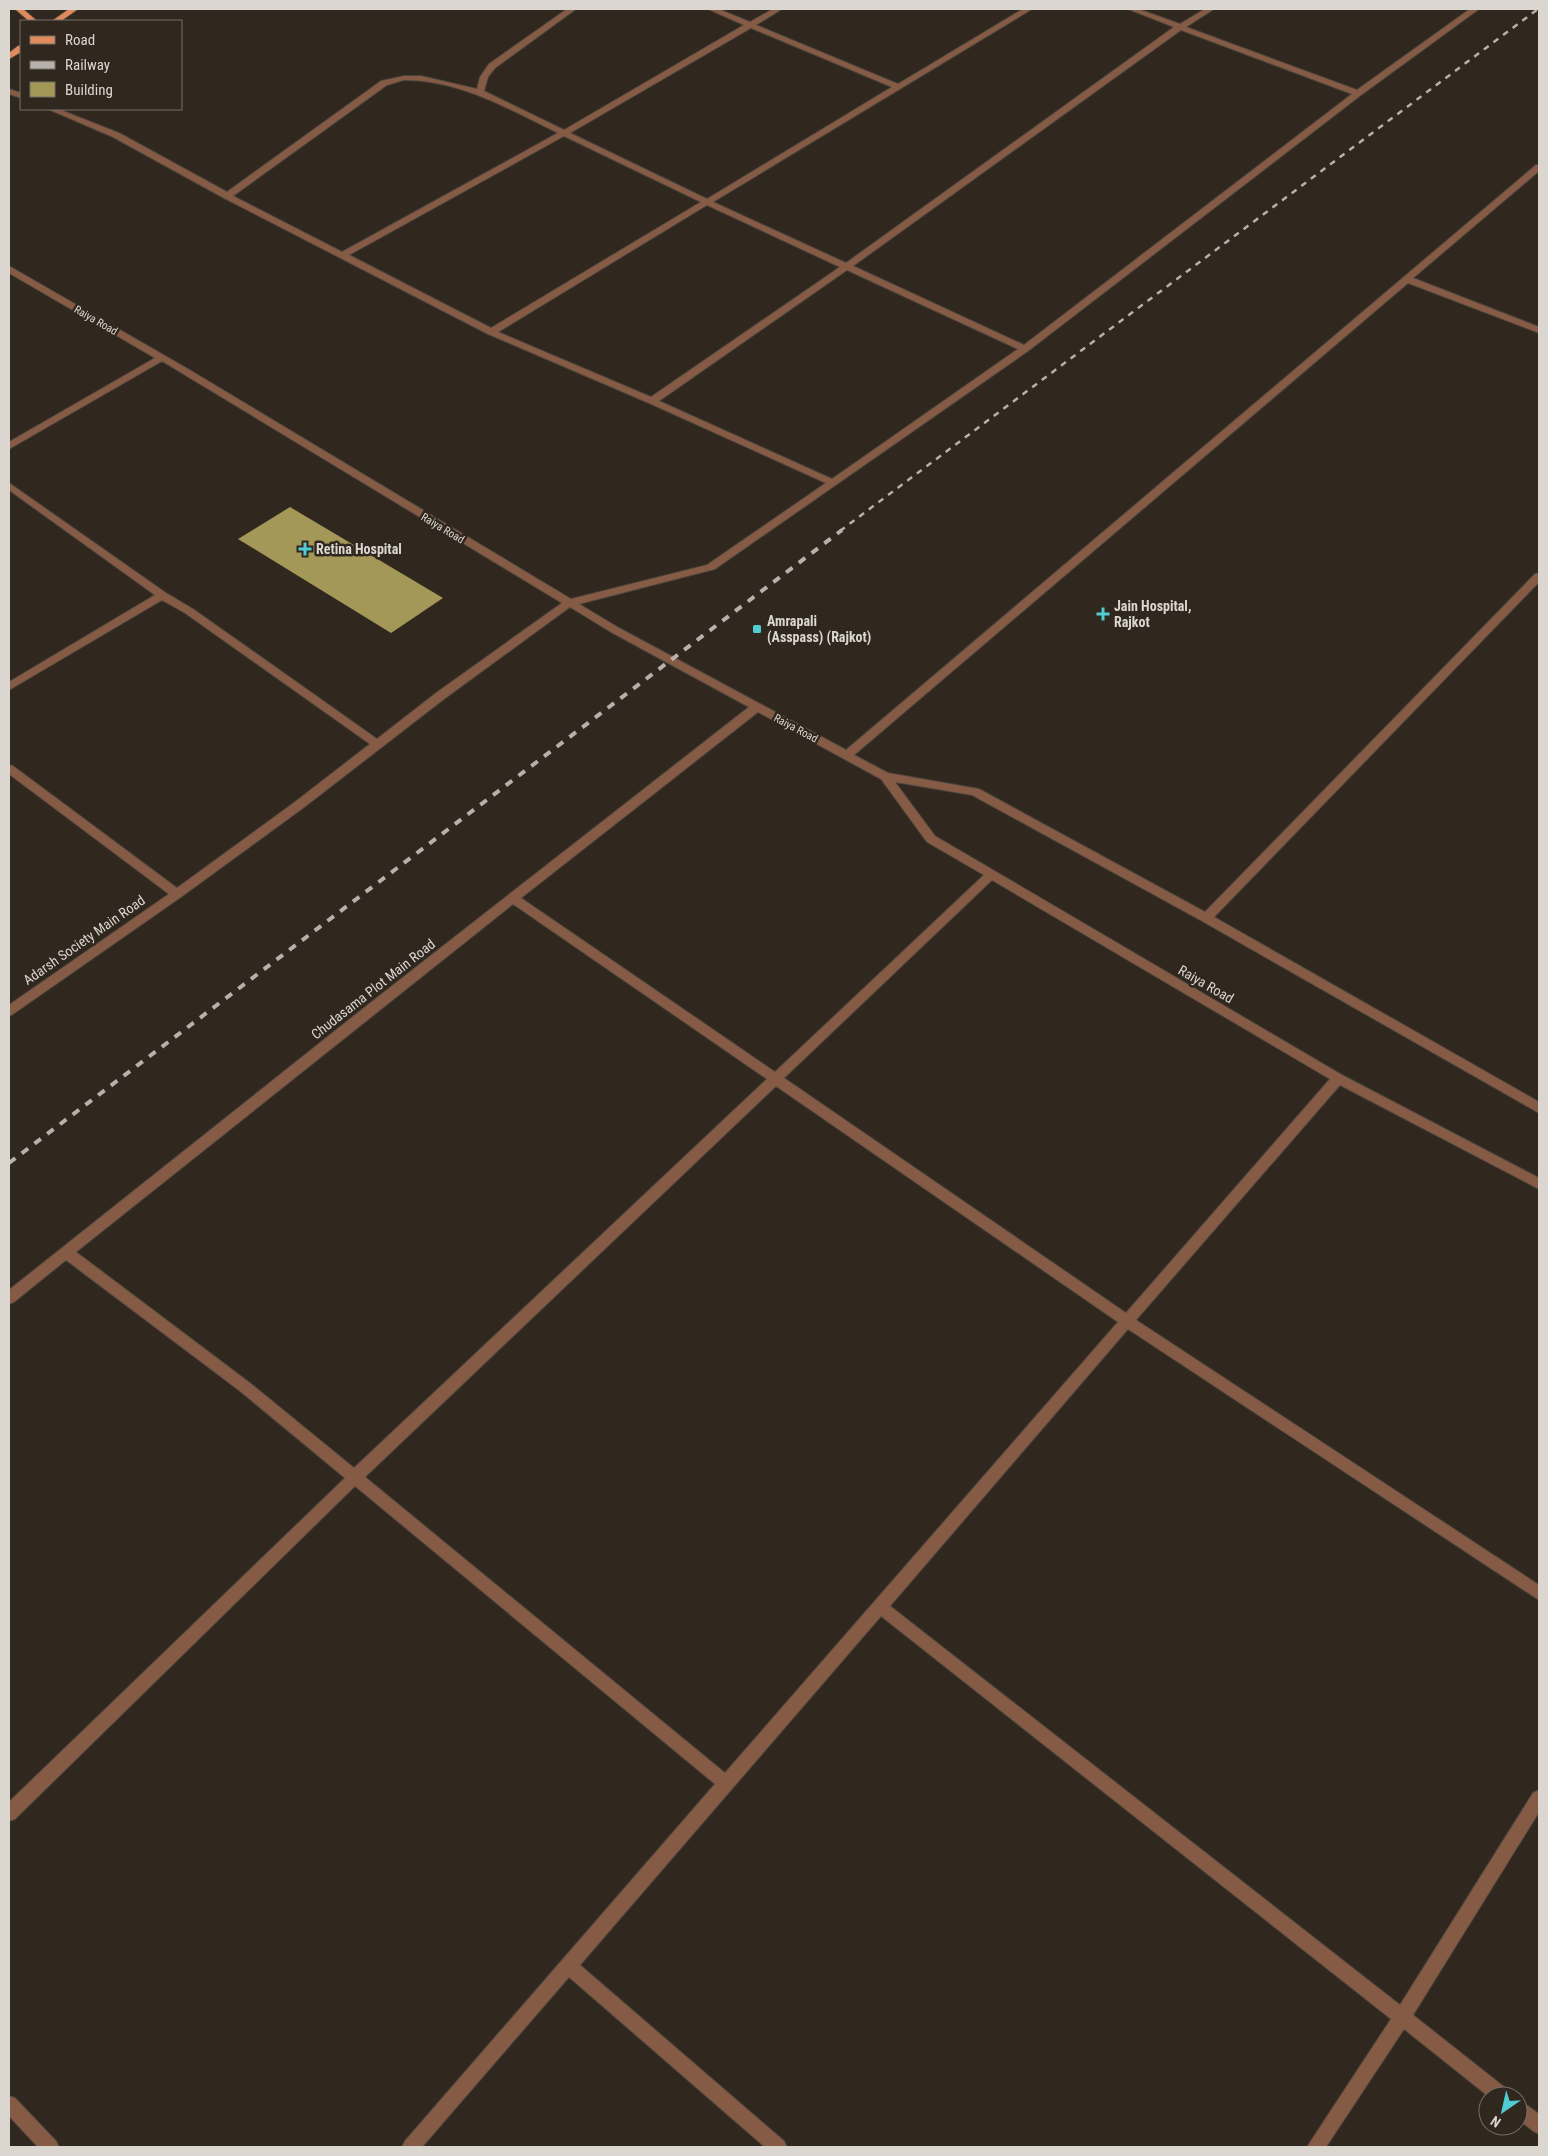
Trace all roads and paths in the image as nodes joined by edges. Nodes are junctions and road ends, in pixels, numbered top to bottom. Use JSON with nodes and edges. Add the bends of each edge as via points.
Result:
{"nodes":[{"id":1,"x":19,"y":9,"type":"edge"},
{"id":2,"x":74,"y":9,"type":"edge"},
{"id":3,"x":572,"y":9,"type":"edge"},
{"id":4,"x":712,"y":9,"type":"edge"},
{"id":5,"x":778,"y":9,"type":"edge"},
{"id":6,"x":1028,"y":9,"type":"edge"},
{"id":7,"x":1132,"y":9,"type":"edge"},
{"id":8,"x":1210,"y":9,"type":"edge"},
{"id":9,"x":1475,"y":9,"type":"edge"},
{"id":10,"x":32,"y":20,"type":"edge"},
{"id":11,"x":58,"y":20,"type":"edge"},
{"id":12,"x":750,"y":25,"type":"junction"},
{"id":13,"x":1180,"y":27,"type":"junction"},
{"id":14,"x":11,"y":56,"type":"edge"},
{"id":15,"x":9,"y":69,"type":"edge"},
{"id":16,"x":898,"y":87,"type":"junction"},
{"id":17,"x":480,"y":92,"type":"junction"},
{"id":18,"x":1358,"y":93,"type":"junction"},
{"id":19,"x":54,"y":110,"type":"edge"},
{"id":20,"x":564,"y":133,"type":"junction"},
{"id":21,"x":1539,"y":168,"type":"edge"},
{"id":22,"x":227,"y":196,"type":"junction"},
{"id":23,"x":707,"y":202,"type":"junction"},
{"id":24,"x":343,"y":255,"type":"junction"},
{"id":25,"x":847,"y":266,"type":"junction"},
{"id":26,"x":9,"y":269,"type":"edge"},
{"id":27,"x":1407,"y":279,"type":"junction"},
{"id":28,"x":1539,"y":330,"type":"edge"},
{"id":29,"x":491,"y":332,"type":"junction"},
{"id":30,"x":1025,"y":349,"type":"junction"},
{"id":31,"x":161,"y":358,"type":"junction"},
{"id":32,"x":652,"y":401,"type":"junction"},
{"id":33,"x":9,"y":446,"type":"edge"},
{"id":34,"x":833,"y":483,"type":"junction"},
{"id":35,"x":9,"y":486,"type":"edge"},
{"id":36,"x":1539,"y":576,"type":"edge"},
{"id":37,"x":162,"y":595,"type":"junction"},
{"id":38,"x":569,"y":603,"type":"junction"},
{"id":39,"x":9,"y":687,"type":"edge"},
{"id":40,"x":757,"y":707,"type":"junction"},
{"id":41,"x":377,"y":744,"type":"junction"},
{"id":42,"x":847,"y":755,"type":"junction"},
{"id":43,"x":9,"y":769,"type":"edge"},
{"id":44,"x":885,"y":776,"type":"junction"},
{"id":45,"x":991,"y":874,"type":"junction"},
{"id":46,"x":177,"y":894,"type":"junction"},
{"id":47,"x":513,"y":898,"type":"junction"},
{"id":48,"x":1206,"y":918,"type":"junction"},
{"id":49,"x":9,"y":1011,"type":"edge"},
{"id":50,"x":1338,"y":1078,"type":"junction"},
{"id":51,"x":776,"y":1079,"type":"junction"},
{"id":52,"x":1539,"y":1108,"type":"edge"},
{"id":53,"x":1539,"y":1184,"type":"edge"},
{"id":54,"x":66,"y":1252,"type":"junction"},
{"id":55,"x":9,"y":1298,"type":"edge"},
{"id":56,"x":1127,"y":1321,"type":"junction"},
{"id":57,"x":355,"y":1477,"type":"junction"},
{"id":58,"x":1539,"y":1594,"type":"edge"},
{"id":59,"x":880,"y":1607,"type":"junction"},
{"id":60,"x":727,"y":1784,"type":"junction"},
{"id":61,"x":1539,"y":1798,"type":"edge"},
{"id":62,"x":9,"y":1813,"type":"edge"},
{"id":63,"x":569,"y":1966,"type":"junction"},
{"id":64,"x":1402,"y":2017,"type":"junction"},
{"id":65,"x":1489,"y":2086,"type":"edge"},
{"id":66,"x":9,"y":2104,"type":"edge"},
{"id":67,"x":1528,"y":2116,"type":"edge"},
{"id":68,"x":1539,"y":2125,"type":"edge"},
{"id":69,"x":50,"y":2147,"type":"edge"},
{"id":70,"x":411,"y":2147,"type":"edge"},
{"id":71,"x":778,"y":2147,"type":"edge"},
{"id":72,"x":1316,"y":2147,"type":"edge"}],
"edges":[{"from":1,"to":10,"type":"main road"},
{"from":2,"to":11,"type":"main road"},
{"from":3,"to":17,"type":"street","via":[[492,66],[484,77]]},
{"from":4,"to":12,"type":"street"},
{"from":5,"to":12,"type":"street"},
{"from":6,"to":16,"type":"street"},
{"from":7,"to":13,"type":"street"},
{"from":8,"to":13,"type":"street"},
{"from":9,"to":18,"type":"street"},
{"from":12,"to":16,"type":"street"},
{"from":12,"to":20,"type":"street"},
{"from":13,"to":18,"type":"street"},
{"from":13,"to":25,"type":"street"},
{"from":14,"to":15,"type":"main road"},
{"from":16,"to":23,"type":"street"},
{"from":17,"to":20,"type":"street"},
{"from":17,"to":22,"type":"street","via":[[421,78],[384,83]]},
{"from":18,"to":30,"type":"street"},
{"from":19,"to":22,"type":"street","via":[[116,135]]},
{"from":20,"to":23,"type":"street"},
{"from":20,"to":24,"type":"street"},
{"from":21,"to":27,"type":"street"},
{"from":22,"to":24,"type":"street"},
{"from":23,"to":25,"type":"street"},
{"from":23,"to":29,"type":"street"},
{"from":24,"to":29,"type":"street"},
{"from":25,"to":30,"type":"street"},
{"from":25,"to":32,"type":"street"},
{"from":26,"to":31,"type":"street","name":"Raiya Road"},
{"from":27,"to":28,"type":"street"},
{"from":27,"to":42,"type":"street"},
{"from":29,"to":32,"type":"street"},
{"from":30,"to":34,"type":"street"},
{"from":31,"to":33,"type":"street"},
{"from":31,"to":38,"type":"street","name":"Raiya Road"},
{"from":32,"to":34,"type":"street"},
{"from":34,"to":38,"type":"street","via":[[711,566]]},
{"from":35,"to":37,"type":"street"},
{"from":36,"to":48,"type":"street"},
{"from":37,"to":39,"type":"street"},
{"from":37,"to":41,"type":"street"},
{"from":38,"to":40,"type":"street","name":"Raiya Road"},
{"from":38,"to":41,"type":"street","name":"Adarsh Society Main Road"},
{"from":40,"to":42,"type":"street","name":"Raiya Road"},
{"from":40,"to":47,"type":"street","name":"Chudasama Plot Main Road"},
{"from":41,"to":46,"type":"street","name":"Adarsh Society Main Road"},
{"from":42,"to":44,"type":"street","name":"Raiya Road"},
{"from":43,"to":46,"type":"street"},
{"from":44,"to":45,"type":"street","name":"Raiya Road","via":[[931,838]]},
{"from":44,"to":48,"type":"street","name":"Raiya Road","via":[[975,792]]},
{"from":45,"to":50,"type":"street","name":"Raiya Road"},
{"from":45,"to":51,"type":"street"},
{"from":46,"to":49,"type":"street","name":"Adarsh Society Main Road"},
{"from":47,"to":51,"type":"street"},
{"from":47,"to":54,"type":"street","name":"Chudasama Plot Main Road"},
{"from":48,"to":52,"type":"street","name":"Raiya Road"},
{"from":50,"to":53,"type":"street","name":"Raiya Road"},
{"from":50,"to":56,"type":"street"},
{"from":51,"to":56,"type":"street"},
{"from":51,"to":57,"type":"street"},
{"from":54,"to":55,"type":"street","name":"Chudasama Plot Main Road"},
{"from":54,"to":57,"type":"street","via":[[245,1387]]},
{"from":56,"to":58,"type":"street"},
{"from":56,"to":59,"type":"street"},
{"from":57,"to":60,"type":"street"},
{"from":57,"to":62,"type":"street"},
{"from":59,"to":60,"type":"street"},
{"from":59,"to":64,"type":"street"},
{"from":60,"to":63,"type":"street"},
{"from":61,"to":64,"type":"street"},
{"from":63,"to":70,"type":"street"},
{"from":63,"to":71,"type":"street"},
{"from":64,"to":65,"type":"street"},
{"from":64,"to":72,"type":"street"},
{"from":66,"to":69,"type":"street"},
{"from":67,"to":68,"type":"street"}]}
